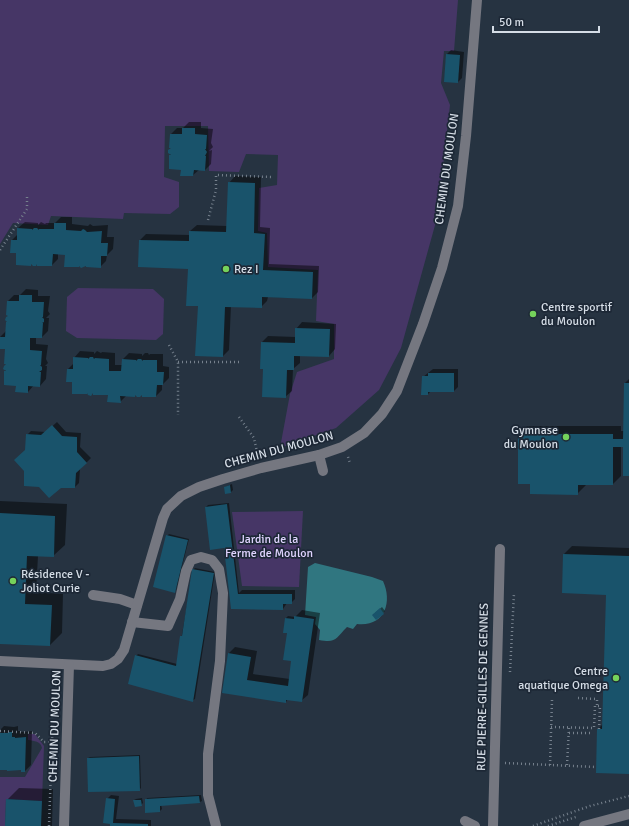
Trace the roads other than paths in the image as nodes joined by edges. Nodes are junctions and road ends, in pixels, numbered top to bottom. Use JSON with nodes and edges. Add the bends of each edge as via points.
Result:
{"nodes":[{"id":1,"x":477,"y":0,"type":"edge"},
{"id":2,"x":319,"y":455,"type":"junction"},
{"id":3,"x":323,"y":471,"type":"dead end"},
{"id":4,"x":500,"y":550,"type":"dead end"},
{"id":5,"x":94,"y":595,"type":"dead end"},
{"id":6,"x":137,"y":605,"type":"junction"},
{"id":7,"x":132,"y":622,"type":"junction"},
{"id":8,"x":0,"y":662,"type":"edge"},
{"id":9,"x":69,"y":665,"type":"junction"},
{"id":10,"x":629,"y":814,"type":"edge"},
{"id":11,"x":465,"y":821,"type":"dead end"},
{"id":12,"x":64,"y":826,"type":"edge"},
{"id":13,"x":216,"y":826,"type":"edge"},
{"id":14,"x":475,"y":826,"type":"edge"},
{"id":15,"x":493,"y":826,"type":"edge"},
{"id":16,"x":584,"y":826,"type":"edge"}],
"edges":[{"from":1,"to":2,"type":"street","name":"CHEMIN DU MOULON","via":[[458,206],[442,268],[397,391],[382,414],[364,433],[342,447]]},
{"from":2,"to":3,"type":"street"},
{"from":2,"to":6,"type":"street","name":"CHEMIN DU MOULON","via":[[260,468],[181,496],[163,518]]},
{"from":4,"to":15,"type":"street","name":"RUE PIERRE-GILLES DE GENNES"},
{"from":5,"to":6,"type":"street"},
{"from":6,"to":7,"type":"street","name":"CHEMIN DU MOULON"},
{"from":7,"to":9,"type":"street","name":"CHEMIN DU MOULON","via":[[124,650],[111,664]]},
{"from":7,"to":13,"type":"street","via":[[168,626],[180,599],[191,560],[201,557],[212,560],[219,569],[223,593],[220,661],[208,754],[208,795]]},
{"from":8,"to":9,"type":"street"},
{"from":9,"to":12,"type":"street","name":"CHEMIN DU MOULON"},
{"from":10,"to":16,"type":"street"},
{"from":11,"to":14,"type":"street"}]}
